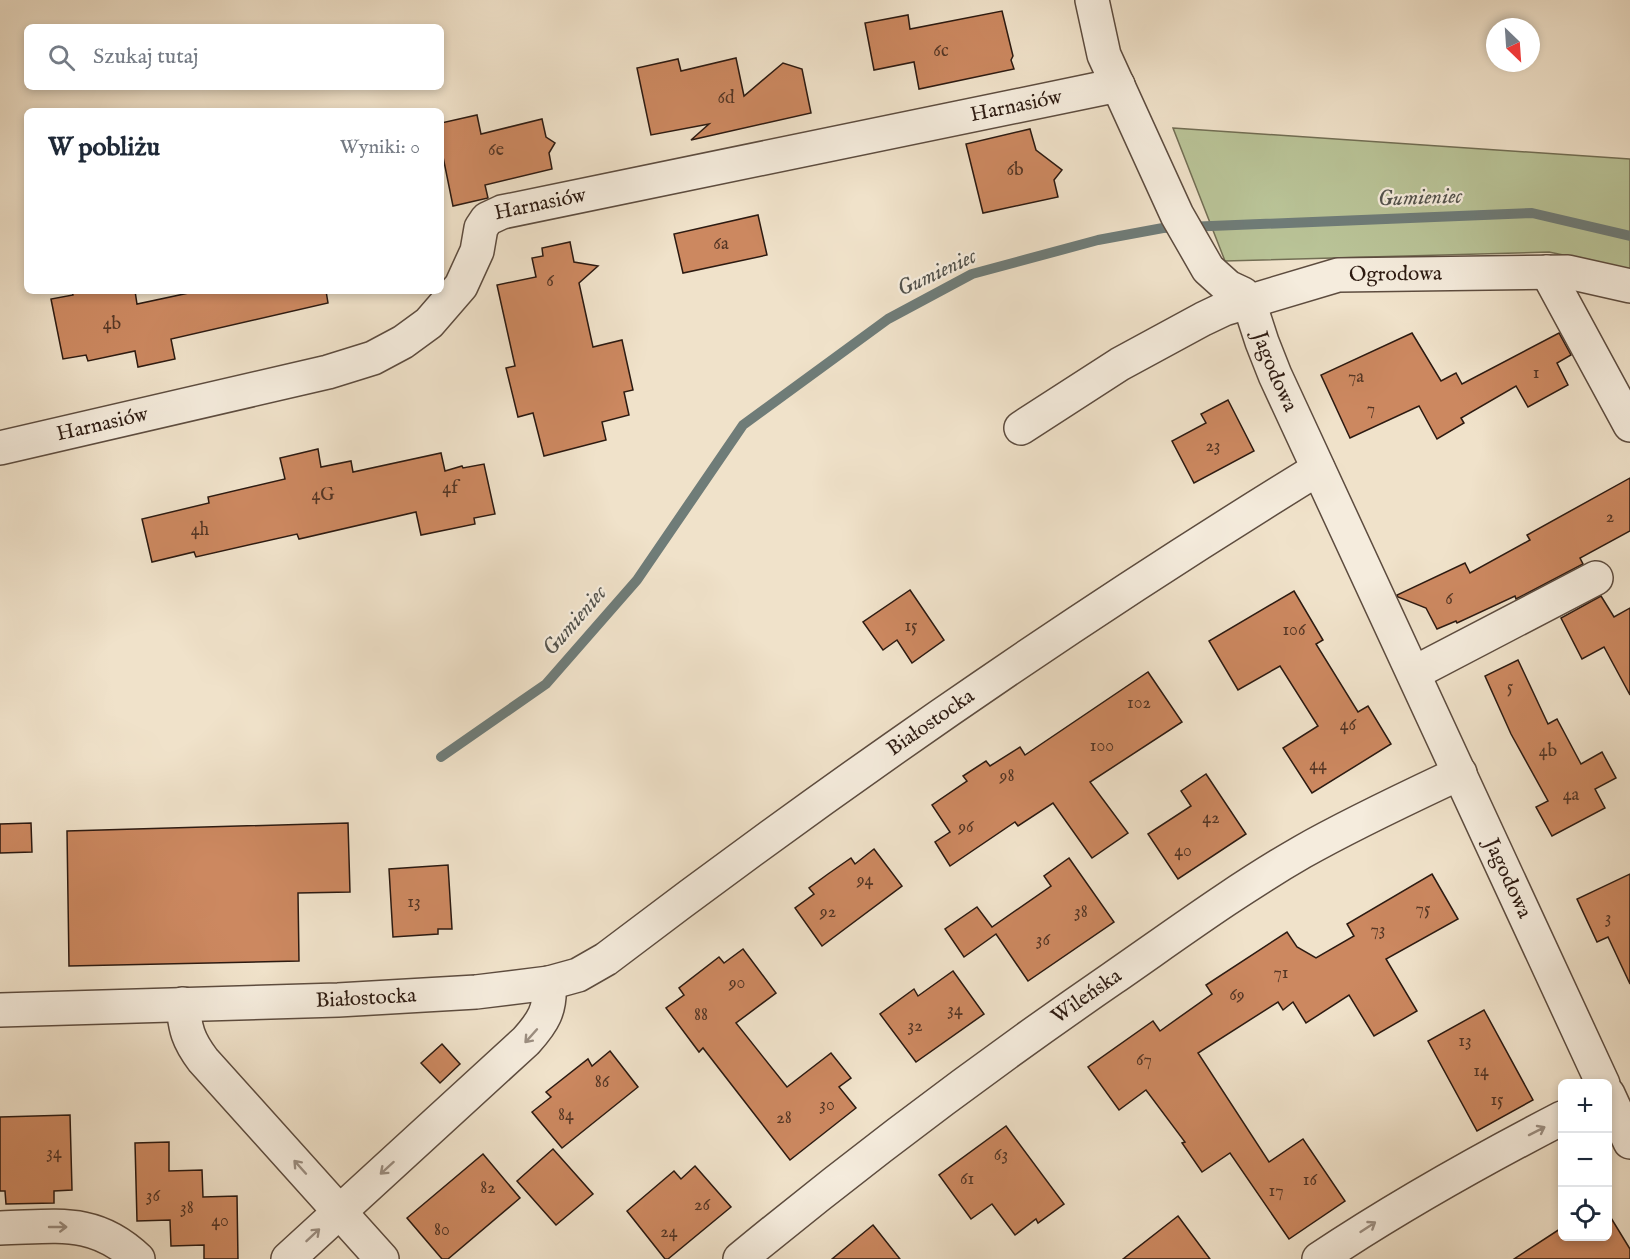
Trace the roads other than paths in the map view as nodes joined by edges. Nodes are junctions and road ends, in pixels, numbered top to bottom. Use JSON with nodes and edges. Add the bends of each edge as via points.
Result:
{"nodes":[{"id":1,"x":1092,"y":0,"type":"edge"},
{"id":2,"x":1118,"y":85,"type":"junction"},
{"id":3,"x":1547,"y":272,"type":"junction"},
{"id":4,"x":1630,"y":286,"type":"edge"},
{"id":5,"x":1249,"y":302,"type":"junction"},
{"id":6,"x":1630,"y":424,"type":"edge"},
{"id":7,"x":1021,"y":428,"type":"dead end"},
{"id":8,"x":0,"y":448,"type":"edge"},
{"id":9,"x":1318,"y":469,"type":"junction"},
{"id":10,"x":1596,"y":578,"type":"dead end"},
{"id":11,"x":1414,"y":673,"type":"junction"},
{"id":12,"x":1460,"y":773,"type":"junction"},
{"id":13,"x":549,"y":983,"type":"junction"},
{"id":14,"x":183,"y":1004,"type":"junction"},
{"id":15,"x":0,"y":1010,"type":"edge"},
{"id":16,"x":1601,"y":1079,"type":"edge"},
{"id":17,"x":1612,"y":1101,"type":"edge"},
{"id":18,"x":1558,"y":1121,"type":"edge"},
{"id":19,"x":1627,"y":1129,"type":"edge"},
{"id":20,"x":339,"y":1211,"type":"junction"},
{"id":21,"x":0,"y":1228,"type":"edge"},
{"id":22,"x":138,"y":1259,"type":"edge"},
{"id":23,"x":288,"y":1259,"type":"edge"},
{"id":24,"x":382,"y":1259,"type":"edge"},
{"id":25,"x":740,"y":1259,"type":"edge"},
{"id":26,"x":1319,"y":1259,"type":"edge"}],
"edges":[{"from":1,"to":2,"type":"street","name":"Jagodowa","via":[[1104,55]]},
{"from":2,"to":5,"type":"street","name":"Jagodowa","via":[[1177,215],[1201,258],[1215,277]]},
{"from":2,"to":8,"type":"street","name":"Harnasiów","via":[[502,212],[487,219],[481,228],[471,267],[450,300],[429,323],[373,358],[328,372]]},
{"from":3,"to":4,"type":"street","name":"Ogrodowa","via":[[1568,272]]},
{"from":3,"to":5,"type":"street","name":"Ogrodowa","via":[[1338,275]]},
{"from":3,"to":6,"type":"street"},
{"from":5,"to":7,"type":"street","name":"Ogrodowa","via":[[1203,319],[1120,364]]},
{"from":5,"to":9,"type":"street","name":"Jagodowa","via":[[1265,350]]},
{"from":9,"to":11,"type":"street","name":"Jagodowa"},
{"from":9,"to":13,"type":"street","name":"Białostocka","via":[[1140,580],[924,725],[606,959],[578,975]]},
{"from":10,"to":11,"type":"street"},
{"from":11,"to":12,"type":"street","name":"Jagodowa"},
{"from":12,"to":16,"type":"street","name":"Jagodowa"},
{"from":12,"to":25,"type":"street","name":"Wileńska","via":[[1337,833],[1208,912],[975,1076]]},
{"from":13,"to":14,"type":"street","name":"Białostocka","via":[[408,997]]},
{"from":13,"to":20,"type":"street","one_way":true,"via":[[548,1011],[526,1041]]},
{"from":14,"to":15,"type":"street","name":"Białostocka"},
{"from":20,"to":14,"type":"street","one_way":true,"via":[[192,1046]]},
{"from":17,"to":19,"type":"street"},
{"from":26,"to":18,"type":"street","one_way":true,"via":[[1447,1179]]},
{"from":23,"to":20,"type":"street","one_way":true},
{"from":20,"to":24,"type":"street"},
{"from":21,"to":22,"type":"street","one_way":true,"via":[[81,1227],[123,1245]]}]}
